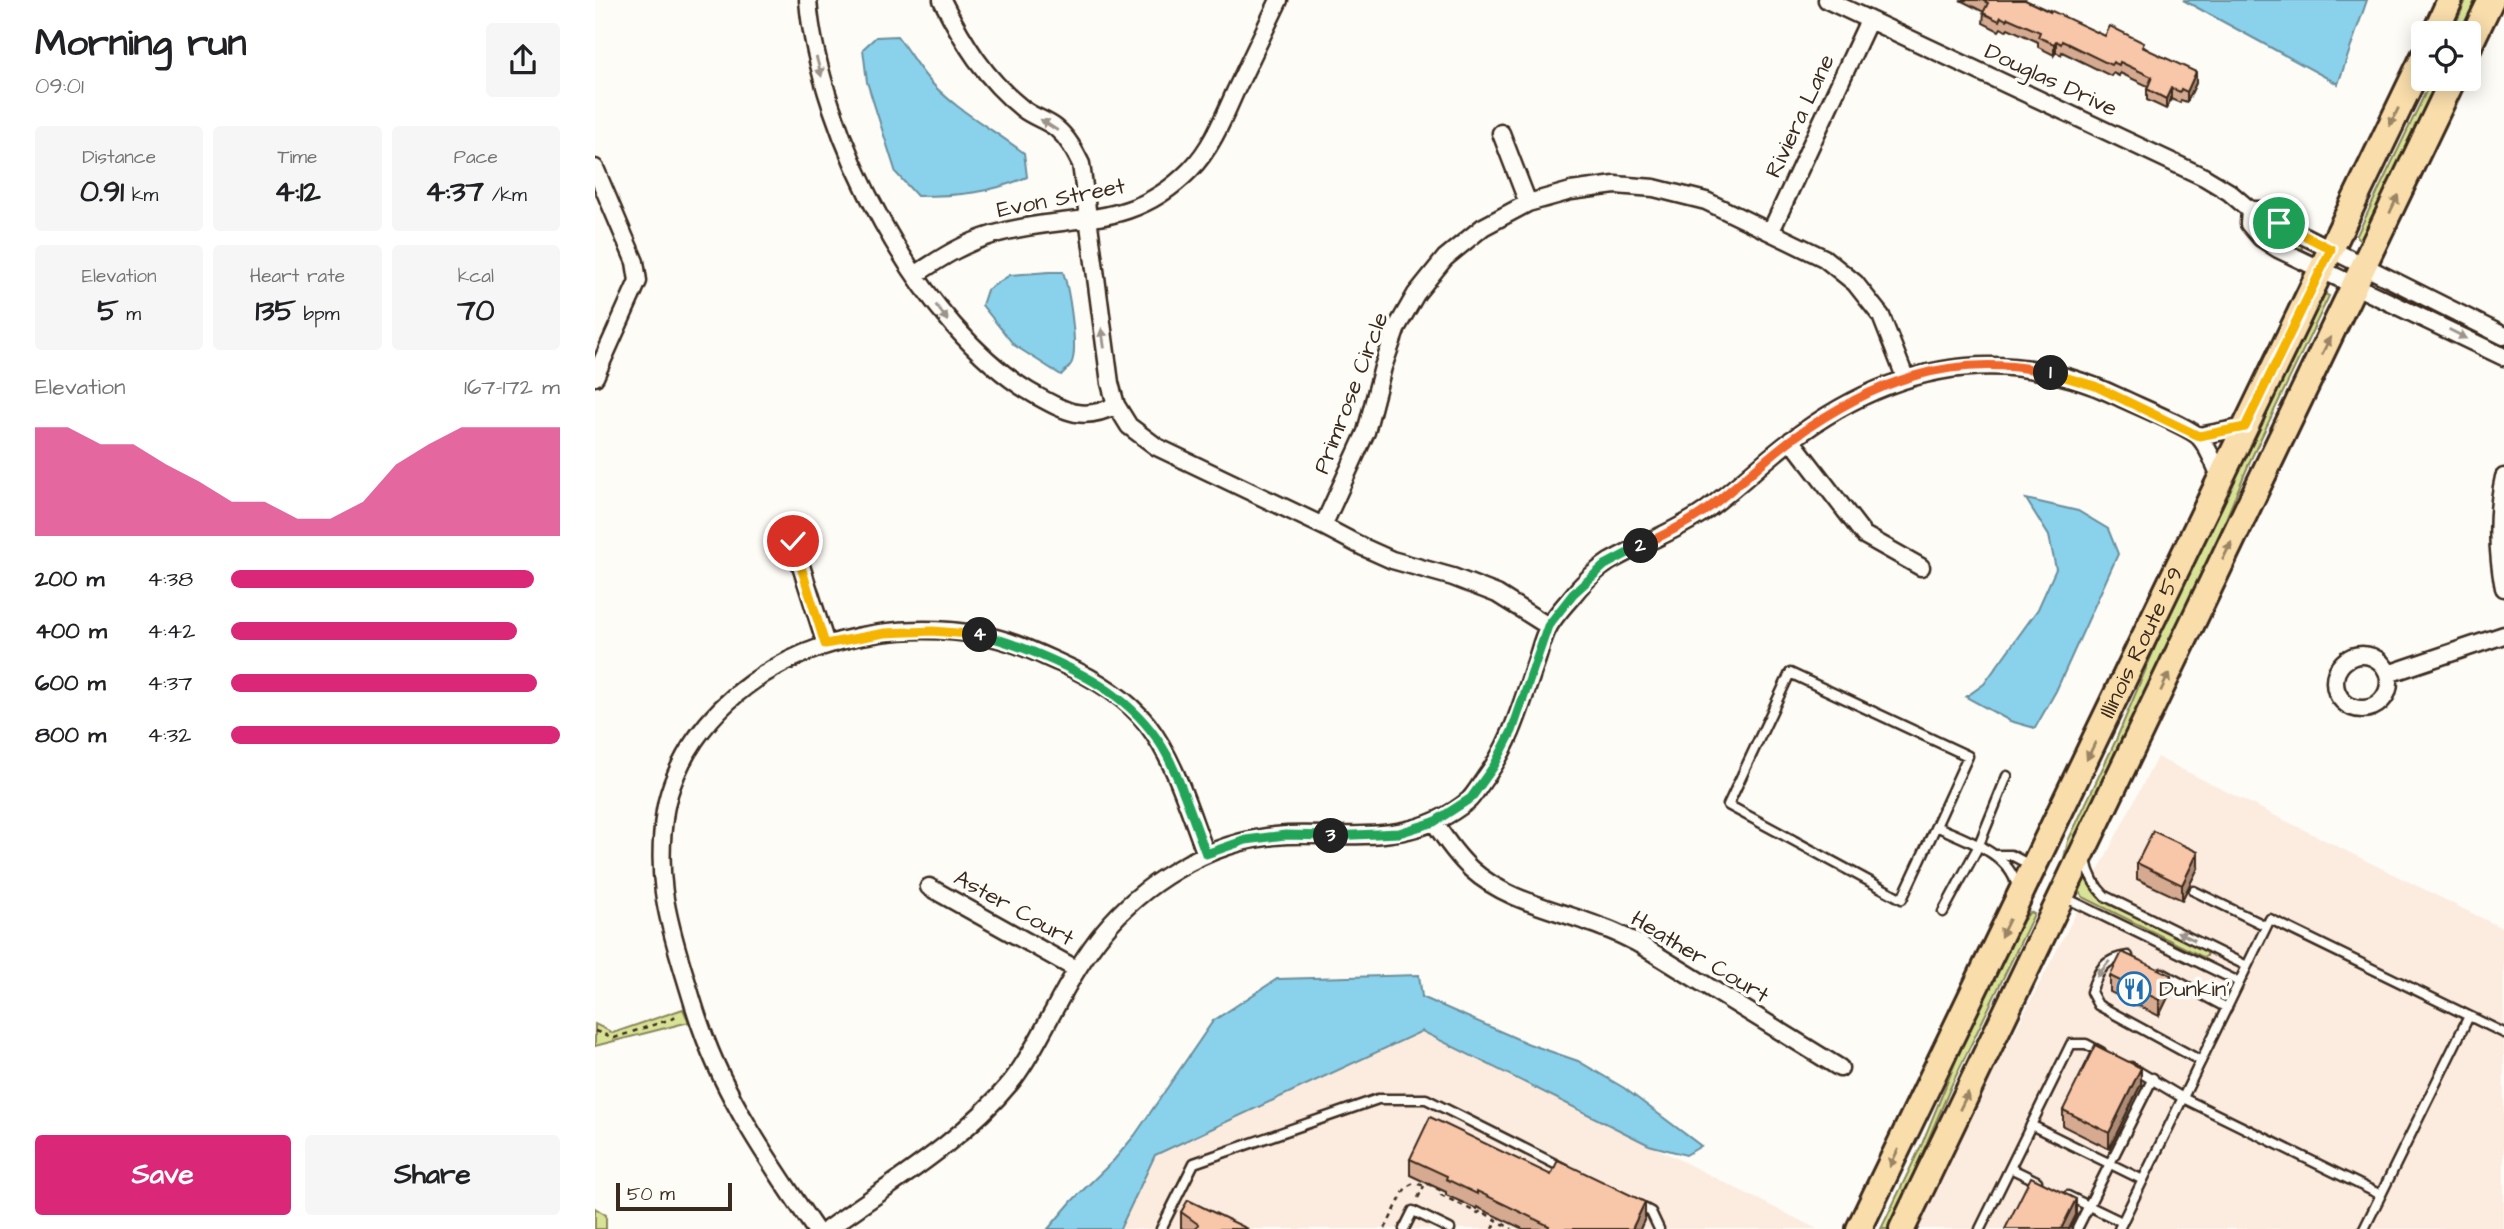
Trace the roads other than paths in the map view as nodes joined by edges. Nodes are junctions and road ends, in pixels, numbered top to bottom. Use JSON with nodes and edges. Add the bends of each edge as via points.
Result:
{"nodes":[{"id":1,"x":808,"y":0,"type":"edge"},
{"id":2,"x":942,"y":0,"type":"edge"},
{"id":3,"x":1278,"y":0,"type":"edge"},
{"id":4,"x":1827,"y":0,"type":"edge"},
{"id":5,"x":2451,"y":0,"type":"edge"},
{"id":6,"x":2491,"y":0,"type":"edge"},
{"id":7,"x":1869,"y":20,"type":"junction"},
{"id":8,"x":2441,"y":21,"type":"edge"},
{"id":9,"x":2481,"y":21,"type":"edge"},
{"id":10,"x":2411,"y":83,"type":"edge"},
{"id":11,"x":2447,"y":91,"type":"edge"},
{"id":12,"x":1501,"y":133,"type":"dead end"},
{"id":13,"x":595,"y":168,"type":"edge"},
{"id":14,"x":1528,"y":203,"type":"junction"},
{"id":15,"x":2250,"y":210,"type":"junction"},
{"id":16,"x":1087,"y":220,"type":"junction"},
{"id":17,"x":1771,"y":231,"type":"junction"},
{"id":18,"x":2326,"y":259,"type":"junction"},
{"id":19,"x":915,"y":275,"type":"junction"},
{"id":20,"x":2360,"y":275,"type":"junction"},
{"id":21,"x":2504,"y":336,"type":"edge"},
{"id":22,"x":2504,"y":357,"type":"edge"},
{"id":23,"x":595,"y":377,"type":"edge"},
{"id":24,"x":1905,"y":377,"type":"junction"},
{"id":25,"x":1116,"y":405,"type":"junction"},
{"id":26,"x":2245,"y":427,"type":"junction"},
{"id":27,"x":2199,"y":436,"type":"junction"},
{"id":28,"x":1791,"y":440,"type":"junction"},
{"id":29,"x":2504,"y":477,"type":"edge"},
{"id":30,"x":2221,"y":478,"type":"junction"},
{"id":31,"x":1323,"y":526,"type":"junction"},
{"id":32,"x":793,"y":541,"type":"dead end"},
{"id":33,"x":1920,"y":567,"type":"dead end"},
{"id":34,"x":2504,"y":588,"type":"edge"},
{"id":35,"x":1548,"y":626,"type":"junction"},
{"id":36,"x":2504,"y":635,"type":"edge"},
{"id":37,"x":825,"y":644,"type":"junction"},
{"id":38,"x":2388,"y":674,"type":"dead end"},
{"id":39,"x":2007,"y":776,"type":"dead end"},
{"id":40,"x":1434,"y":822,"type":"junction"},
{"id":41,"x":1936,"y":826,"type":"junction"},
{"id":42,"x":1978,"y":847,"type":"junction"},
{"id":43,"x":2084,"y":850,"type":"junction"},
{"id":44,"x":1206,"y":854,"type":"junction"},
{"id":45,"x":1996,"y":855,"type":"junction"},
{"id":46,"x":2035,"y":867,"type":"junction"},
{"id":47,"x":929,"y":887,"type":"dead end"},
{"id":48,"x":2193,"y":891,"type":"dead end"},
{"id":49,"x":2062,"y":896,"type":"junction"},
{"id":50,"x":2020,"y":898,"type":"junction"},
{"id":51,"x":1943,"y":912,"type":"dead end"},
{"id":52,"x":2266,"y":926,"type":"junction"},
{"id":53,"x":2138,"y":961,"type":"edge"},
{"id":54,"x":2247,"y":966,"type":"junction"},
{"id":55,"x":1076,"y":969,"type":"junction"},
{"id":56,"x":2158,"y":971,"type":"edge"},
{"id":57,"x":2239,"y":982,"type":"junction"},
{"id":58,"x":2227,"y":1008,"type":"junction"},
{"id":59,"x":2469,"y":1016,"type":"junction"},
{"id":60,"x":2504,"y":1033,"type":"edge"},
{"id":61,"x":2108,"y":1055,"type":"edge"},
{"id":62,"x":2119,"y":1061,"type":"edge"},
{"id":63,"x":2201,"y":1061,"type":"junction"},
{"id":64,"x":1840,"y":1068,"type":"dead end"},
{"id":65,"x":2153,"y":1078,"type":"junction"},
{"id":66,"x":2183,"y":1098,"type":"junction"},
{"id":67,"x":2031,"y":1125,"type":"junction"},
{"id":68,"x":2110,"y":1164,"type":"junction"},
{"id":69,"x":2010,"y":1168,"type":"junction"},
{"id":70,"x":1576,"y":1174,"type":"edge"},
{"id":71,"x":2143,"y":1180,"type":"junction"},
{"id":72,"x":2044,"y":1184,"type":"edge"},
{"id":73,"x":2055,"y":1190,"type":"edge"},
{"id":74,"x":2381,"y":1195,"type":"junction"},
{"id":75,"x":1626,"y":1199,"type":"edge"},
{"id":76,"x":2089,"y":1206,"type":"junction"},
{"id":77,"x":2120,"y":1226,"type":"edge"},
{"id":78,"x":815,"y":1229,"type":"edge"},
{"id":79,"x":828,"y":1229,"type":"edge"},
{"id":80,"x":1161,"y":1229,"type":"edge"},
{"id":81,"x":1404,"y":1229,"type":"edge"},
{"id":82,"x":1450,"y":1229,"type":"edge"},
{"id":83,"x":1659,"y":1229,"type":"edge"},
{"id":84,"x":1859,"y":1229,"type":"edge"},
{"id":85,"x":1902,"y":1229,"type":"edge"},
{"id":86,"x":1980,"y":1229,"type":"edge"},
{"id":87,"x":2077,"y":1229,"type":"edge"},
{"id":88,"x":2364,"y":1229,"type":"edge"}],
"edges":[{"from":1,"to":19,"type":"street","one_way":true,"via":[[820,73],[840,129],[886,229]]},
{"from":16,"to":2,"type":"street","one_way":true,"via":[[1081,164],[1071,144],[989,77],[965,45]]},
{"from":3,"to":16,"type":"street","name":"Evon Street","via":[[1213,138],[1190,170],[1157,197],[1127,212]]},
{"from":4,"to":7,"type":"street","name":"Douglas Drive"},
{"from":5,"to":8,"type":"main road"},
{"from":6,"to":9,"type":"main road"},
{"from":7,"to":15,"type":"street","name":"Douglas Drive","via":[[2204,177]]},
{"from":7,"to":17,"type":"street","name":"Riviera Lane"},
{"from":10,"to":18,"type":"main road","name":"Illinois Route 59","one_way":true},
{"from":20,"to":11,"type":"main road","name":"Illinois Route 59","one_way":true},
{"from":12,"to":14,"type":"street"},
{"from":13,"to":23,"type":"street","via":[[635,262],[638,281]]},
{"from":14,"to":17,"type":"street","name":"Primrose Circle","via":[[1615,185],[1654,188],[1706,201]]},
{"from":14,"to":31,"type":"street","name":"Primrose Circle","via":[[1483,228],[1445,258],[1416,294],[1397,327],[1366,432]]},
{"from":15,"to":18,"type":"street","name":"Douglas Drive","via":[[2261,210]]},
{"from":15,"to":18,"type":"street","name":"Douglas Drive","via":[[2249,224],[2278,249]]},
{"from":16,"to":19,"type":"street","name":"Evon Street","via":[[996,233],[955,248]]},
{"from":25,"to":16,"type":"street","one_way":true},
{"from":17,"to":24,"type":"street","name":"Primrose Circle","via":[[1824,258],[1854,283],[1881,316]]},
{"from":18,"to":20,"type":"street","name":"Douglas Drive"},
{"from":18,"to":26,"type":"main road","name":"Illinois Route 59"},
{"from":19,"to":25,"type":"street","one_way":true,"via":[[947,320],[981,356],[1025,389],[1080,415],[1101,413]]},
{"from":20,"to":21,"type":"street","name":"Douglas Drive"},
{"from":20,"to":22,"type":"street","name":"Douglas Drive","one_way":true},
{"from":43,"to":20,"type":"main road","name":"Illinois Route 59","one_way":true},
{"from":24,"to":27,"type":"street","via":[[1965,367],[2039,370],[2095,386]]},
{"from":24,"to":28,"type":"street","via":[[1842,405]]},
{"from":25,"to":31,"type":"street","via":[[1129,426],[1157,447]]},
{"from":26,"to":27,"type":"street"},
{"from":26,"to":30,"type":"main road","name":"Illinois Route 59"},
{"from":27,"to":30,"type":"street"},
{"from":28,"to":33,"type":"street","via":[[1864,535]]},
{"from":28,"to":35,"type":"street","via":[[1704,512],[1605,565],[1573,594]]},
{"from":29,"to":34,"type":"street","via":[[2499,524]]},
{"from":30,"to":46,"type":"main road","name":"Illinois Route 59","one_way":true},
{"from":31,"to":35,"type":"street","via":[[1391,560],[1497,594]]},
{"from":32,"to":37,"type":"street"},
{"from":35,"to":40,"type":"street","via":[[1512,731],[1494,766],[1471,798]]},
{"from":36,"to":38,"type":"street"},
{"from":37,"to":44,"type":"street","via":[[885,633],[982,635],[1085,674],[1123,699],[1147,723],[1167,756]]},
{"from":37,"to":78,"type":"street","via":[[777,664],[741,688],[710,718],[683,758],[665,808],[660,864],[667,916],[701,1029],[769,1162]]},
{"from":39,"to":42,"type":"lane"},
{"from":40,"to":44,"type":"street","via":[[1399,833],[1246,840]]},
{"from":40,"to":64,"type":"street","name":"Heather Court","via":[[1472,870],[1497,886],[1639,944]]},
{"from":41,"to":41,"type":"lane","via":[[1968,756],[1790,673],[1728,805],[1902,899]]},
{"from":41,"to":42,"type":"lane"},
{"from":42,"to":45,"type":"lane"},
{"from":42,"to":51,"type":"lane"},
{"from":43,"to":49,"type":"main road","name":"Illinois Route 59"},
{"from":54,"to":43,"type":"lane","one_way":true,"via":[[2105,896],[2092,880]]},
{"from":44,"to":55,"type":"street","via":[[1142,893],[1105,928]]},
{"from":45,"to":46,"type":"lane","via":[[2011,855]]},
{"from":45,"to":50,"type":"lane","via":[[2011,871]]},
{"from":46,"to":49,"type":"main road"},
{"from":46,"to":50,"type":"main road","name":"Illinois Route 59"},
{"from":47,"to":55,"type":"street","name":"Aster Court"},
{"from":48,"to":52,"type":"lane"},
{"from":49,"to":57,"type":"lane"},
{"from":85,"to":49,"type":"main road","name":"Illinois Route 59","one_way":true},
{"from":50,"to":84,"type":"main road","name":"Illinois Route 59","one_way":true},
{"from":52,"to":54,"type":"lane"},
{"from":52,"to":59,"type":"lane","via":[[2270,919]]},
{"from":53,"to":63,"type":"lane","one_way":true,"via":[[2127,955],[2111,959],[2098,971],[2091,992],[2098,1005]]},
{"from":54,"to":57,"type":"lane"},
{"from":55,"to":79,"type":"street","via":[[1014,1079],[983,1112]]},
{"from":56,"to":58,"type":"lane"},
{"from":57,"to":58,"type":"lane"},
{"from":58,"to":63,"type":"lane"},
{"from":59,"to":60,"type":"lane"},
{"from":59,"to":74,"type":"lane"},
{"from":61,"to":67,"type":"lane","via":[[2086,1044],[2071,1044]]},
{"from":62,"to":65,"type":"lane"},
{"from":63,"to":66,"type":"lane"},
{"from":65,"to":66,"type":"lane"},
{"from":65,"to":68,"type":"lane"},
{"from":66,"to":71,"type":"lane"},
{"from":66,"to":74,"type":"lane"},
{"from":67,"to":68,"type":"lane"},
{"from":67,"to":69,"type":"lane"},
{"from":68,"to":71,"type":"lane"},
{"from":68,"to":76,"type":"lane"},
{"from":69,"to":72,"type":"lane"},
{"from":69,"to":86,"type":"lane"},
{"from":70,"to":80,"type":"lane","via":[[1426,1099],[1378,1098],[1194,1163]]},
{"from":71,"to":77,"type":"lane"},
{"from":73,"to":76,"type":"lane"},
{"from":74,"to":88,"type":"lane"},
{"from":75,"to":83,"type":"lane","via":[[1651,1212]]},
{"from":76,"to":77,"type":"lane"},
{"from":76,"to":87,"type":"lane"},
{"from":81,"to":82,"type":"lane","via":[[1413,1211]]}]}
